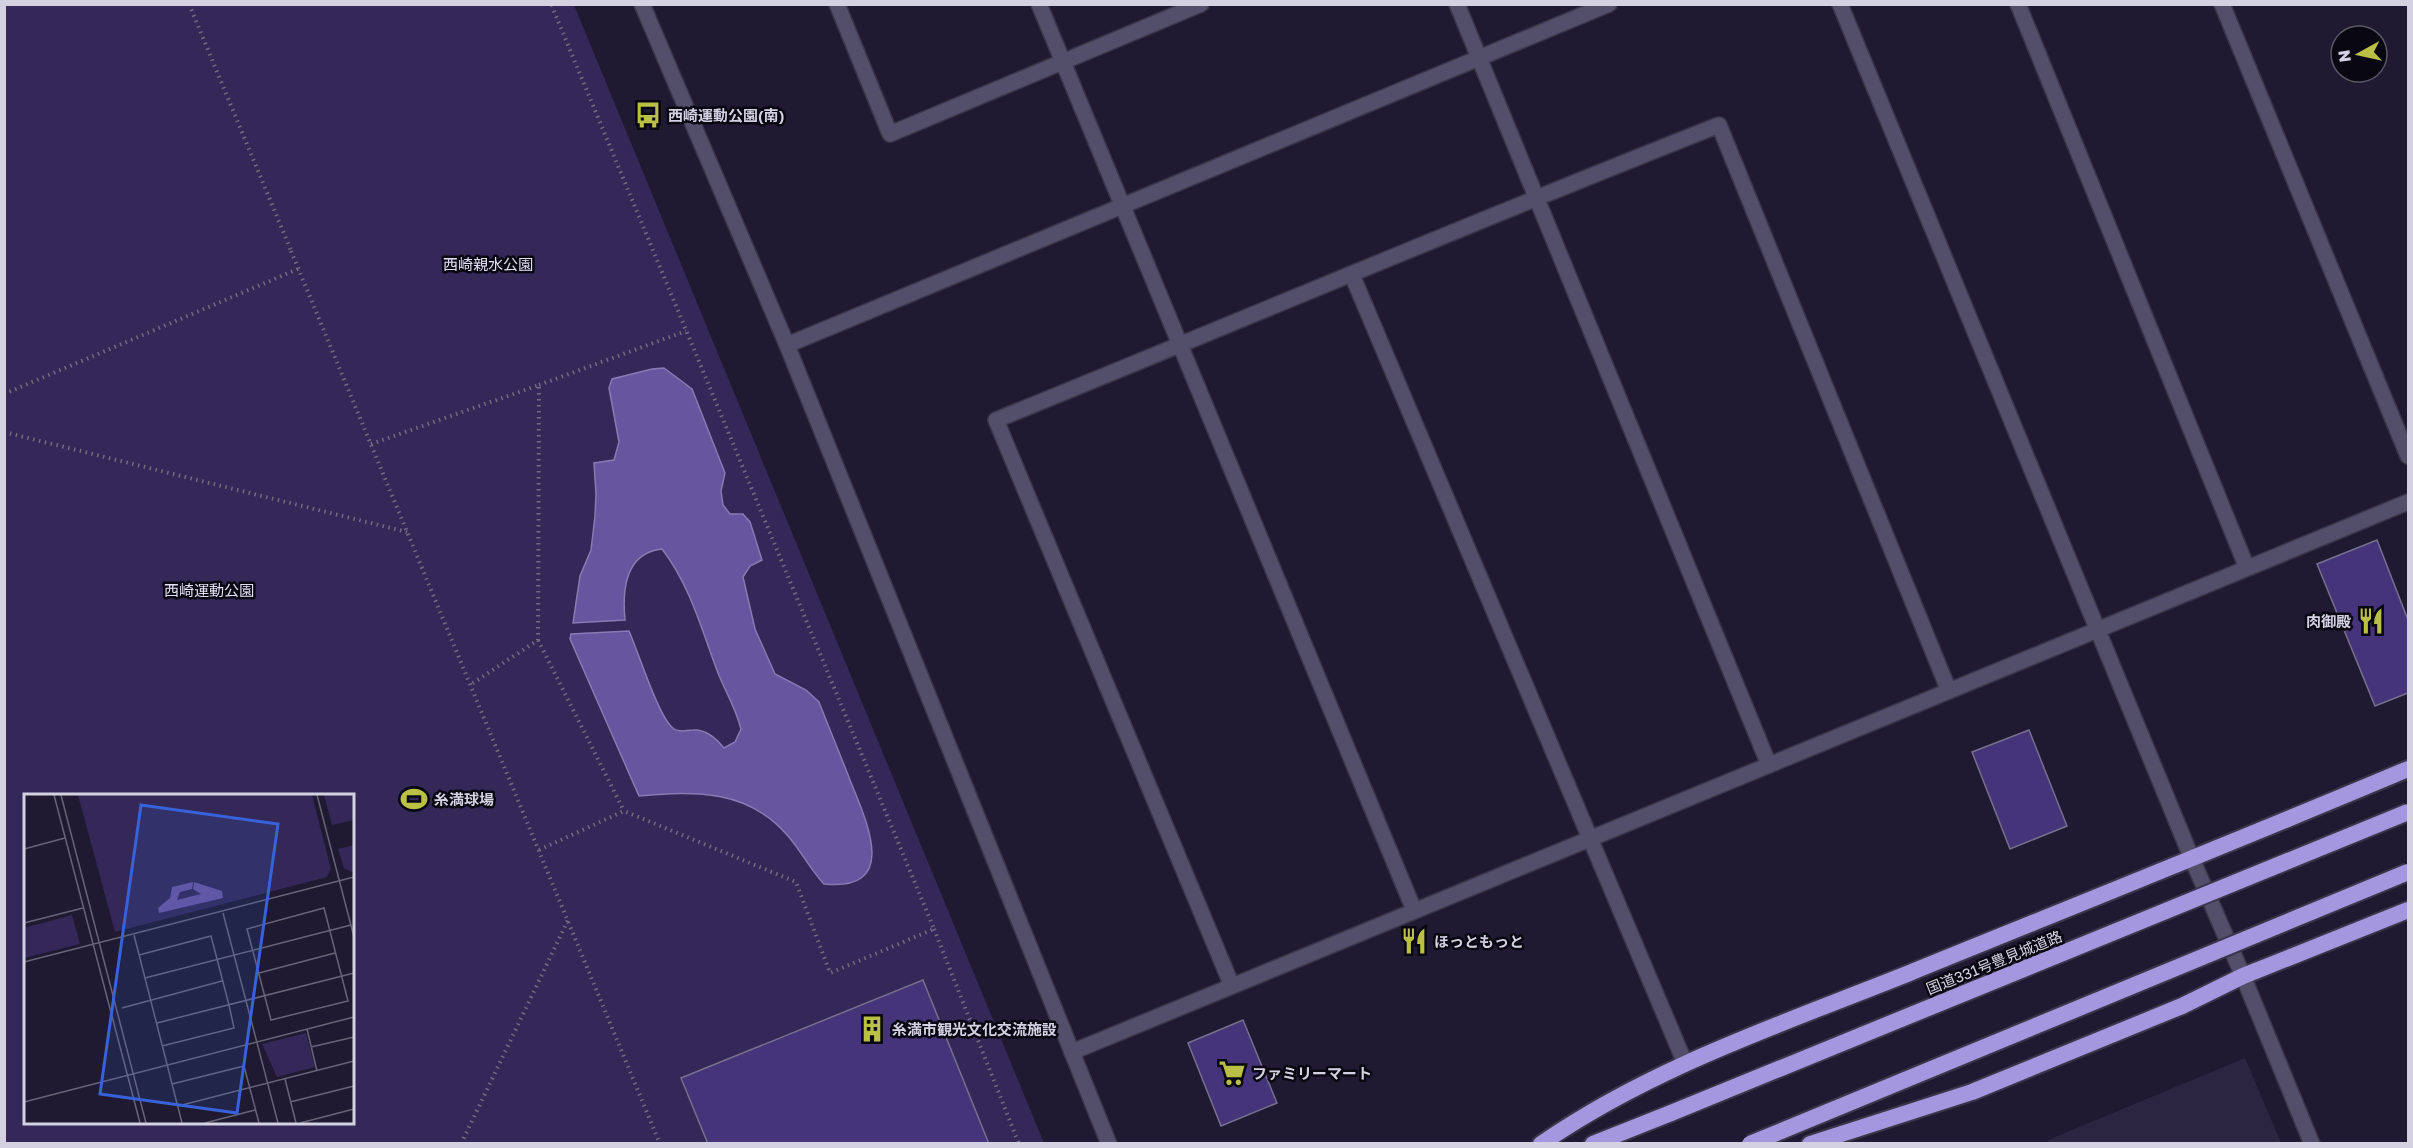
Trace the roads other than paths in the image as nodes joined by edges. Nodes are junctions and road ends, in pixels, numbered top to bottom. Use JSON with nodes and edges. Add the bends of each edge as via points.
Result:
{"nodes":[{"id":1,"x":642,"y":4,"type":"edge"},
{"id":2,"x":837,"y":4,"type":"edge"},
{"id":3,"x":1039,"y":4,"type":"edge"},
{"id":4,"x":1202,"y":4,"type":"edge"},
{"id":5,"x":1457,"y":4,"type":"edge"},
{"id":6,"x":1609,"y":4,"type":"edge"},
{"id":7,"x":1840,"y":4,"type":"edge"},
{"id":8,"x":2018,"y":4,"type":"edge"},
{"id":9,"x":2222,"y":4,"type":"edge"},
{"id":10,"x":1479,"y":58,"type":"junction"},
{"id":11,"x":1062,"y":61,"type":"junction"},
{"id":12,"x":1536,"y":197,"type":"junction"},
{"id":13,"x":1122,"y":207,"type":"junction"},
{"id":14,"x":1352,"y":275,"type":"junction"},
{"id":15,"x":788,"y":345,"type":"junction"},
{"id":16,"x":1180,"y":345,"type":"junction"},
{"id":17,"x":2409,"y":456,"type":"edge"},
{"id":18,"x":2409,"y":502,"type":"edge"},
{"id":19,"x":2247,"y":568,"type":"junction"},
{"id":20,"x":2098,"y":630,"type":"junction"},
{"id":21,"x":1949,"y":691,"type":"junction"},
{"id":22,"x":1769,"y":765,"type":"junction"},
{"id":23,"x":2409,"y":769,"type":"edge"},
{"id":24,"x":2409,"y":812,"type":"edge"},
{"id":25,"x":1590,"y":838,"type":"junction"},
{"id":26,"x":2192,"y":859,"type":"junction"},
{"id":27,"x":2409,"y":872,"type":"edge"},
{"id":28,"x":1414,"y":910,"type":"junction"},
{"id":29,"x":2409,"y":910,"type":"edge"},
{"id":30,"x":2244,"y":976,"type":"junction"},
{"id":31,"x":1232,"y":986,"type":"junction"},
{"id":32,"x":1072,"y":1052,"type":"junction"},
{"id":33,"x":1685,"y":1063,"type":"junction"},
{"id":34,"x":1108,"y":1143,"type":"edge"},
{"id":35,"x":1541,"y":1143,"type":"edge"},
{"id":36,"x":1593,"y":1143,"type":"edge"},
{"id":37,"x":1750,"y":1143,"type":"edge"},
{"id":38,"x":1810,"y":1143,"type":"edge"},
{"id":39,"x":2312,"y":1143,"type":"edge"}],
"edges":[{"from":1,"to":15,"type":"street"},
{"from":2,"to":11,"type":"street","via":[[890,134]]},
{"from":3,"to":11,"type":"street"},
{"from":4,"to":11,"type":"street"},
{"from":5,"to":10,"type":"street"},
{"from":6,"to":10,"type":"street"},
{"from":7,"to":20,"type":"street"},
{"from":8,"to":19,"type":"street"},
{"from":9,"to":17,"type":"street"},
{"from":10,"to":12,"type":"street"},
{"from":10,"to":13,"type":"street"},
{"from":11,"to":13,"type":"street"},
{"from":12,"to":14,"type":"street"},
{"from":12,"to":21,"type":"street","via":[[1719,125]]},
{"from":12,"to":22,"type":"street"},
{"from":13,"to":15,"type":"street"},
{"from":13,"to":16,"type":"street"},
{"from":14,"to":16,"type":"street"},
{"from":14,"to":25,"type":"street"},
{"from":15,"to":32,"type":"street"},
{"from":16,"to":28,"type":"street"},
{"from":16,"to":31,"type":"street","via":[[996,420]]},
{"from":18,"to":19,"type":"street"},
{"from":19,"to":20,"type":"street"},
{"from":20,"to":21,"type":"street"},
{"from":20,"to":26,"type":"street"},
{"from":21,"to":22,"type":"street"},
{"from":22,"to":25,"type":"street"},
{"from":23,"to":26,"type":"highway"},
{"from":24,"to":36,"type":"highway","name":"国道331号豊見城道路","bridge":true},
{"from":25,"to":28,"type":"street"},
{"from":25,"to":33,"type":"street"},
{"from":26,"to":30,"type":"street"},
{"from":26,"to":33,"type":"highway"},
{"from":27,"to":37,"type":"highway","bridge":true},
{"from":28,"to":31,"type":"street"},
{"from":29,"to":30,"type":"highway"},
{"from":30,"to":38,"type":"highway","via":[[2182,1006],[1972,1092]]},
{"from":30,"to":39,"type":"street"},
{"from":31,"to":32,"type":"street"},
{"from":32,"to":34,"type":"street"},
{"from":33,"to":35,"type":"highway","via":[[1578,1118]]}]}
